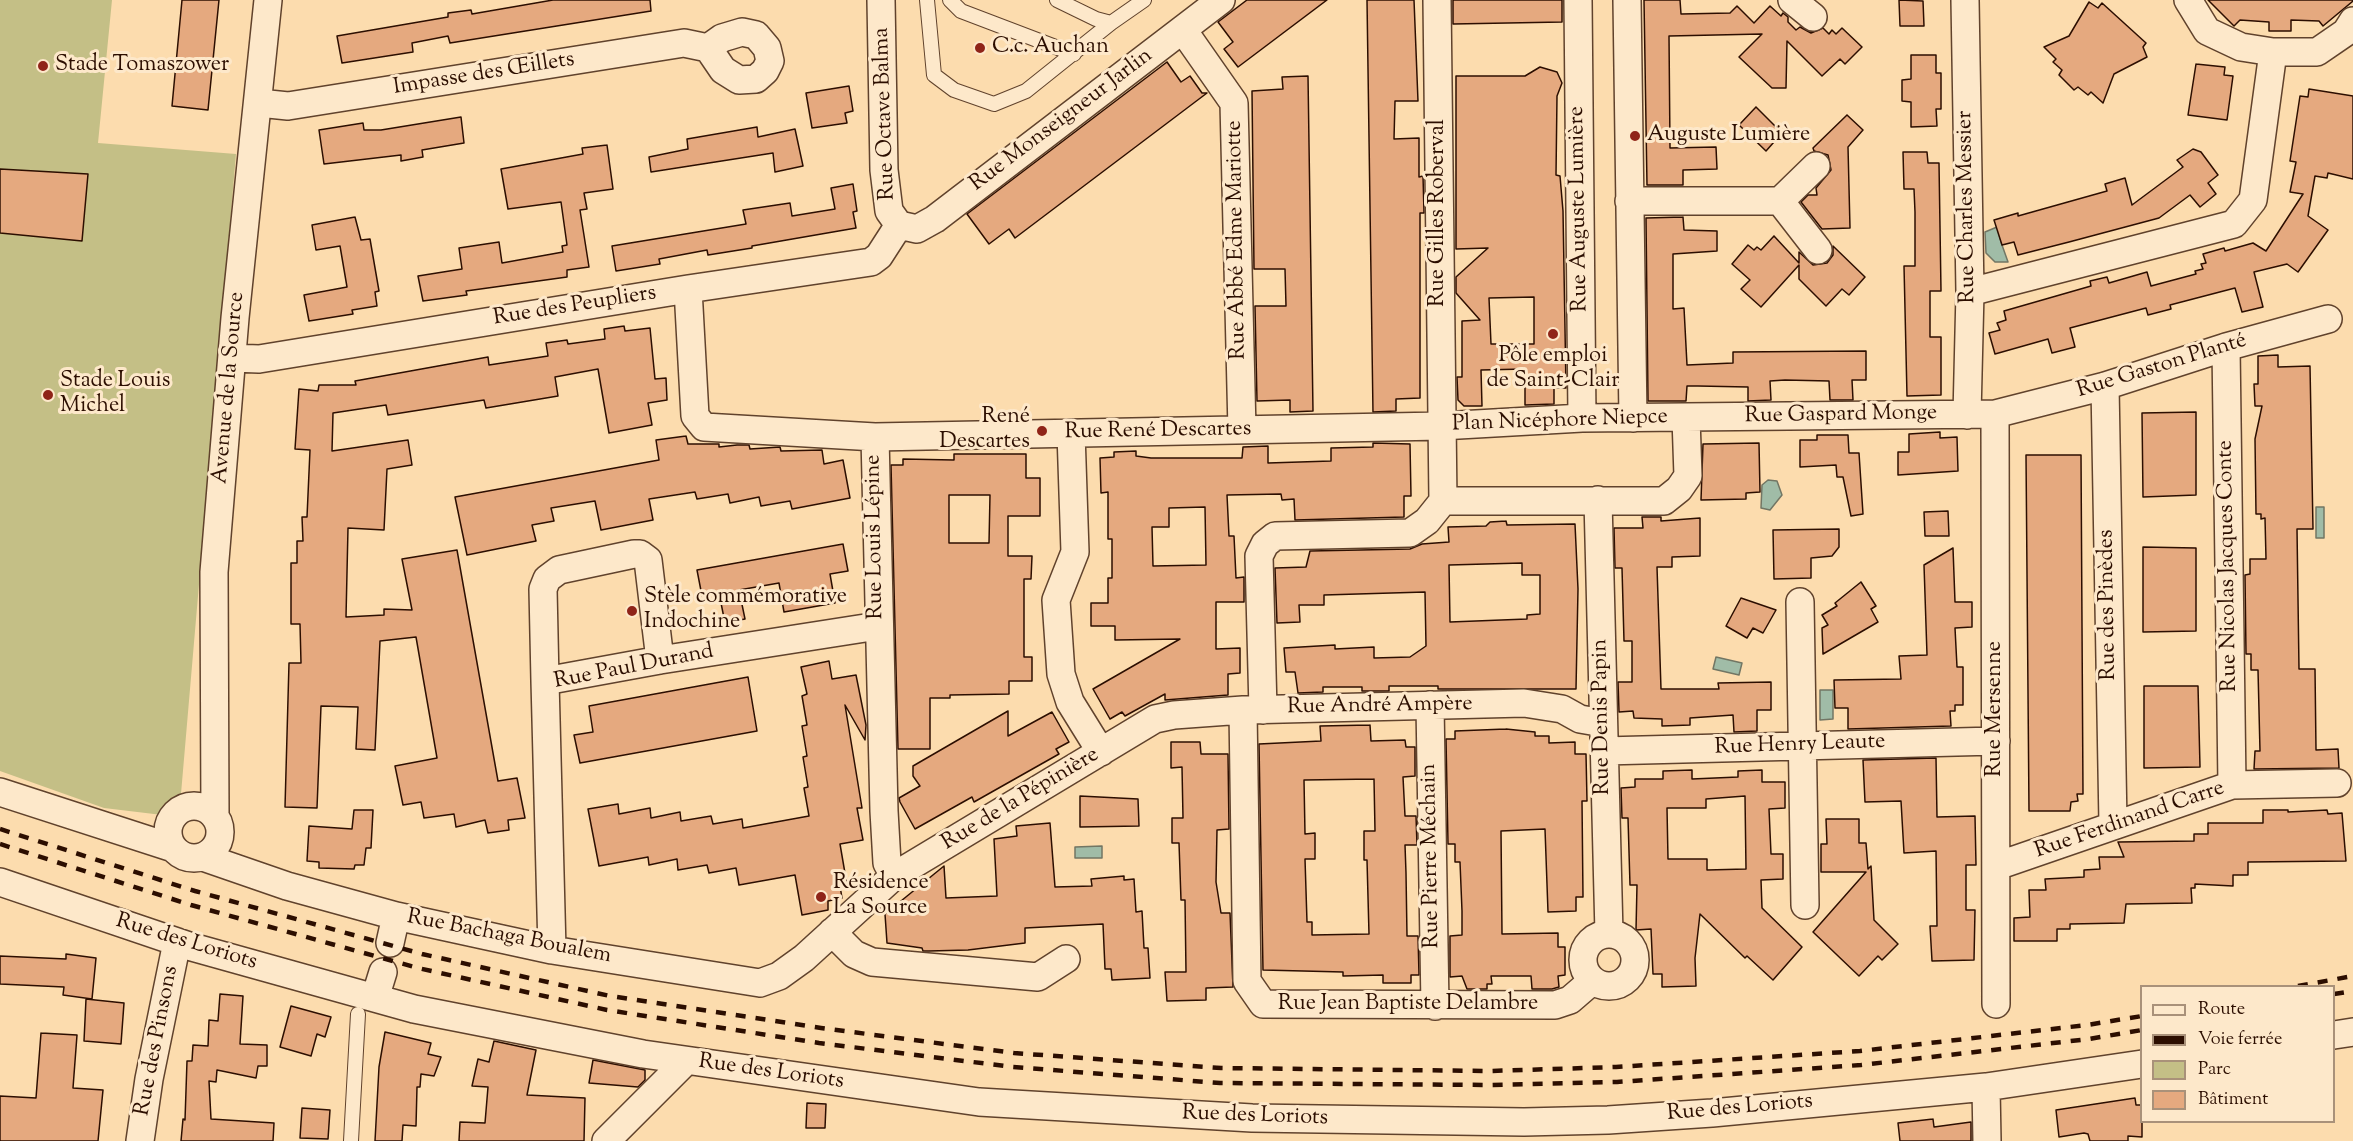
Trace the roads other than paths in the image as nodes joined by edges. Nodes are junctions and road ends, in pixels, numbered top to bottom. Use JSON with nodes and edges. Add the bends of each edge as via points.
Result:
{"nodes":[{"id":1,"x":268,"y":0,"type":"edge"},
{"id":2,"x":881,"y":0,"type":"edge"},
{"id":3,"x":927,"y":0,"type":"edge"},
{"id":4,"x":950,"y":0,"type":"edge"},
{"id":5,"x":1057,"y":0,"type":"edge"},
{"id":6,"x":1144,"y":0,"type":"edge"},
{"id":7,"x":1221,"y":0,"type":"edge"},
{"id":8,"x":1437,"y":0,"type":"edge"},
{"id":9,"x":1578,"y":0,"type":"edge"},
{"id":10,"x":1627,"y":0,"type":"edge"},
{"id":11,"x":1792,"y":0,"type":"edge"},
{"id":12,"x":1965,"y":0,"type":"edge"},
{"id":13,"x":2188,"y":0,"type":"edge"},
{"id":14,"x":1813,"y":17,"type":"dead end"},
{"id":15,"x":2353,"y":21,"type":"edge"},
{"id":16,"x":1111,"y":23,"type":"junction"},
{"id":17,"x":1183,"y":30,"type":"junction"},
{"id":18,"x":708,"y":48,"type":"dead end"},
{"id":19,"x":2273,"y":52,"type":"junction"},
{"id":20,"x":1074,"y":54,"type":"junction"},
{"id":21,"x":259,"y":103,"type":"junction"},
{"id":22,"x":1816,"y":166,"type":"dead end"},
{"id":23,"x":1629,"y":201,"type":"junction"},
{"id":24,"x":1780,"y":201,"type":"junction"},
{"id":25,"x":898,"y":225,"type":"junction"},
{"id":26,"x":1818,"y":250,"type":"dead end"},
{"id":27,"x":688,"y":289,"type":"junction"},
{"id":28,"x":1970,"y":292,"type":"junction"},
{"id":29,"x":2328,"y":319,"type":"dead end"},
{"id":30,"x":2226,"y":347,"type":"junction"},
{"id":31,"x":232,"y":357,"type":"junction"},
{"id":32,"x":2105,"y":386,"type":"junction"},
{"id":33,"x":1995,"y":414,"type":"junction"},
{"id":34,"x":1967,"y":415,"type":"junction"},
{"id":35,"x":1582,"y":418,"type":"junction"},
{"id":36,"x":1633,"y":418,"type":"junction"},
{"id":37,"x":1686,"y":418,"type":"junction"},
{"id":38,"x":1441,"y":426,"type":"junction"},
{"id":39,"x":1242,"y":430,"type":"junction"},
{"id":40,"x":1071,"y":433,"type":"junction"},
{"id":41,"x":875,"y":437,"type":"junction"},
{"id":42,"x":1598,"y":500,"type":"junction"},
{"id":43,"x":1443,"y":501,"type":"junction"},
{"id":44,"x":1800,"y":602,"type":"dead end"},
{"id":45,"x":878,"y":627,"type":"junction"},
{"id":46,"x":660,"y":660,"type":"junction"},
{"id":47,"x":545,"y":681,"type":"junction"},
{"id":48,"x":1430,"y":705,"type":"junction"},
{"id":49,"x":1253,"y":710,"type":"junction"},
{"id":50,"x":1155,"y":719,"type":"joint"},
{"id":51,"x":1603,"y":723,"type":"junction"},
{"id":52,"x":1996,"y":741,"type":"junction"},
{"id":53,"x":1803,"y":745,"type":"junction"},
{"id":54,"x":1101,"y":752,"type":"junction"},
{"id":55,"x":1604,"y":752,"type":"junction"},
{"id":56,"x":2337,"y":783,"type":"dead end"},
{"id":57,"x":2232,"y":785,"type":"junction"},
{"id":58,"x":0,"y":792,"type":"edge"},
{"id":59,"x":2113,"y":824,"type":"junction"},
{"id":60,"x":207,"y":829,"type":"junction"},
{"id":61,"x":171,"y":837,"type":"junction"},
{"id":62,"x":1997,"y":866,"type":"junction"},
{"id":63,"x":894,"y":876,"type":"junction"},
{"id":64,"x":0,"y":882,"type":"edge"},
{"id":65,"x":1805,"y":905,"type":"dead end"},
{"id":66,"x":396,"y":916,"type":"junction"},
{"id":67,"x":832,"y":932,"type":"junction"},
{"id":68,"x":1609,"y":934,"type":"junction"},
{"id":69,"x":177,"y":942,"type":"junction"},
{"id":70,"x":390,"y":943,"type":"dead end"},
{"id":71,"x":552,"y":950,"type":"junction"},
{"id":72,"x":1066,"y":959,"type":"dead end"},
{"id":73,"x":383,"y":972,"type":"dead end"},
{"id":74,"x":779,"y":976,"type":"joint"},
{"id":75,"x":1592,"y":981,"type":"junction"},
{"id":76,"x":1996,"y":1004,"type":"dead end"},
{"id":77,"x":366,"y":1006,"type":"junction"},
{"id":78,"x":1435,"y":1006,"type":"junction"},
{"id":79,"x":2353,"y":1032,"type":"edge"},
{"id":80,"x":2335,"y":1035,"type":"edge"},
{"id":81,"x":686,"y":1061,"type":"junction"},
{"id":82,"x":2140,"y":1064,"type":"edge"},
{"id":83,"x":1986,"y":1087,"type":"junction"},
{"id":84,"x":1323,"y":1130,"type":"edge"},
{"id":85,"x":1620,"y":1130,"type":"edge"},
{"id":86,"x":140,"y":1141,"type":"edge"},
{"id":87,"x":351,"y":1141,"type":"edge"},
{"id":88,"x":606,"y":1141,"type":"edge"},
{"id":89,"x":1987,"y":1141,"type":"edge"}],
"edges":[{"from":1,"to":21,"type":"street","name":"Avenue de la Source"},
{"from":2,"to":25,"type":"street","name":"Rue Octave Balma","via":[[884,170],[890,211]]},
{"from":3,"to":20,"type":"lane","via":[[934,75],[954,90],[994,104],[1026,91]]},
{"from":4,"to":20,"type":"lane","via":[[961,12]]},
{"from":5,"to":16,"type":"lane"},
{"from":6,"to":16,"type":"lane"},
{"from":7,"to":17,"type":"street","name":"Rue Monseigneur Jarlin"},
{"from":8,"to":38,"type":"street","name":"Rue Gilles Roberval"},
{"from":9,"to":35,"type":"street","name":"Rue Auguste Lumière"},
{"from":10,"to":23,"type":"street"},
{"from":11,"to":14,"type":"street"},
{"from":12,"to":28,"type":"street","name":"Rue Charles Messier"},
{"from":13,"to":19,"type":"street","via":[[2207,31],[2241,47]]},
{"from":15,"to":19,"type":"street","via":[[2346,32],[2316,52]]},
{"from":16,"to":20,"type":"lane"},
{"from":17,"to":25,"type":"street","name":"Rue Monseigneur Jarlin","via":[[935,219],[917,229]]},
{"from":17,"to":39,"type":"street","name":"Rue Abbé Edme Mariotte","via":[[1234,103]]},
{"from":18,"to":21,"type":"street","name":"Impasse des Œillets","via":[[684,43],[288,106]]},
{"from":19,"to":28,"type":"street","via":[[2253,200],[2234,224]]},
{"from":21,"to":31,"type":"street","name":"Avenue de la Source"},
{"from":22,"to":24,"type":"street"},
{"from":23,"to":24,"type":"street"},
{"from":23,"to":36,"type":"street"},
{"from":24,"to":26,"type":"street"},
{"from":25,"to":27,"type":"street","name":"Rue des Peupliers","via":[[871,262]]},
{"from":27,"to":31,"type":"street","name":"Rue des Peupliers","via":[[259,359]]},
{"from":27,"to":41,"type":"street","name":"Rue Louis Lépine","via":[[695,416],[704,427]]},
{"from":28,"to":34,"type":"street","name":"Rue Charles Messier"},
{"from":29,"to":30,"type":"street","name":"Rue Gaston Planté"},
{"from":30,"to":32,"type":"street","name":"Rue Gaston Planté"},
{"from":30,"to":57,"type":"street","name":"Rue Nicolas Jacques Conte"},
{"from":31,"to":60,"type":"street","name":"Avenue de la Source","via":[[214,572],[213,777]]},
{"from":32,"to":33,"type":"street","name":"Rue Gaston Planté"},
{"from":32,"to":59,"type":"street","name":"Rue des Pinèdes"},
{"from":33,"to":34,"type":"street","name":"Rue Gaspard Monge"},
{"from":33,"to":52,"type":"street","name":"Rue Mersenne"},
{"from":34,"to":37,"type":"street","name":"Rue Gaspard Monge"},
{"from":35,"to":36,"type":"street","name":"Plan Nicéphore Niepce"},
{"from":35,"to":38,"type":"street","name":"Plan Nicéphore Niepce"},
{"from":36,"to":37,"type":"street","name":"Plan Nicéphore Niepce"},
{"from":37,"to":42,"type":"street","name":"Plan Nicéphore Niepce","via":[[1688,476],[1679,489],[1664,501]]},
{"from":38,"to":39,"type":"street","name":"Rue René Descartes"},
{"from":38,"to":43,"type":"street","name":"Plan Nicéphore Niepce"},
{"from":39,"to":40,"type":"street","name":"Rue René Descartes"},
{"from":40,"to":41,"type":"street","name":"Rue René Descartes"},
{"from":40,"to":54,"type":"street","via":[[1075,552],[1056,600],[1061,674],[1070,702]]},
{"from":41,"to":45,"type":"street","name":"Rue Louis Lépine"},
{"from":42,"to":43,"type":"street","name":"Plan Nicéphore Niepce"},
{"from":42,"to":51,"type":"street","name":"Rue Denis Papin"},
{"from":43,"to":49,"type":"street","via":[[1410,532],[1275,536],[1265,544],[1259,556]]},
{"from":44,"to":53,"type":"street"},
{"from":45,"to":46,"type":"street","name":"Rue Paul Durand"},
{"from":45,"to":63,"type":"street","name":"Rue Louis Lépine","via":[[887,863]]},
{"from":46,"to":47,"type":"street","name":"Rue Paul Durand"},
{"from":46,"to":47,"type":"street","via":[[650,567],[644,556],[634,554],[559,570],[547,579],[543,589]]},
{"from":47,"to":71,"type":"street","name":"Rue Paul Durand"},
{"from":48,"to":49,"type":"street","name":"Rue André Ampère"},
{"from":48,"to":51,"type":"street","name":"Rue André Ampère","via":[[1545,705]]},
{"from":48,"to":78,"type":"street","name":"Rue Pierre Méchain"},
{"from":49,"to":50,"type":"street","name":"Rue André Ampère"},
{"from":49,"to":78,"type":"street","name":"Rue Jean Baptiste Delambre","via":[[1247,981],[1263,1004]]},
{"from":50,"to":54,"type":"street","name":"Rue de la Pépinière"},
{"from":51,"to":55,"type":"street","name":"Rue Denis Papin"},
{"from":52,"to":53,"type":"street","name":"Rue Henry Leaute"},
{"from":52,"to":62,"type":"street","name":"Rue Mersenne"},
{"from":53,"to":55,"type":"street","name":"Rue Henry Leaute"},
{"from":53,"to":65,"type":"street"},
{"from":54,"to":63,"type":"street","name":"Rue de la Pépinière"},
{"from":55,"to":68,"type":"street","name":"Rue Denis Papin"},
{"from":56,"to":57,"type":"street","name":"Rue Ferdinand Carre"},
{"from":57,"to":59,"type":"street","name":"Rue Ferdinand Carre"},
{"from":58,"to":61,"type":"street","via":[[119,830]]},
{"from":59,"to":62,"type":"street","name":"Rue Ferdinand Carre"},
{"from":60,"to":61,"type":"street","name":"Rue Bachaga Boualem","via":[[187,857]]},
{"from":60,"to":61,"type":"street","via":[[177,812]]},
{"from":60,"to":66,"type":"street","name":"Rue Bachaga Boualem","via":[[241,870]]},
{"from":62,"to":76,"type":"street","name":"Rue Mersenne"},
{"from":63,"to":67,"type":"street","name":"Rue de la Pépinière"},
{"from":64,"to":69,"type":"street","name":"Rue des Loriots"},
{"from":66,"to":70,"type":"street"},
{"from":66,"to":71,"type":"street","name":"Rue Bachaga Boualem"},
{"from":67,"to":72,"type":"street","via":[[854,954],[872,962],[1038,977]]},
{"from":67,"to":74,"type":"street","name":"Rue de la Pépinière"},
{"from":68,"to":75,"type":"street","via":[[1587,945],[1584,969]]},
{"from":68,"to":75,"type":"street","via":[[1625,938],[1632,946],[1634,972],[1615,987]]},
{"from":69,"to":77,"type":"street","name":"Rue des Loriots"},
{"from":69,"to":86,"type":"street","name":"Rue des Pinsons"},
{"from":71,"to":74,"type":"street","name":"Rue Bachaga Boualem","via":[[760,983]]},
{"from":73,"to":77,"type":"street"},
{"from":75,"to":78,"type":"street","name":"Rue Jean Baptiste Delambre","via":[[1570,1000],[1555,1005]]},
{"from":77,"to":81,"type":"street","name":"Rue des Loriots","via":[[436,1014]]},
{"from":77,"to":87,"type":"lane"},
{"from":79,"to":80,"type":"street"},
{"from":81,"to":84,"type":"street","name":"Rue des Loriots","via":[[979,1102]]},
{"from":81,"to":88,"type":"street"},
{"from":82,"to":83,"type":"street","name":"Rue des Loriots"},
{"from":83,"to":85,"type":"street","name":"Rue des Loriots","via":[[1713,1113]]},
{"from":83,"to":89,"type":"street"},
{"from":84,"to":85,"type":"street","name":"Rue des Loriots","via":[[1524,1122]]}]}
